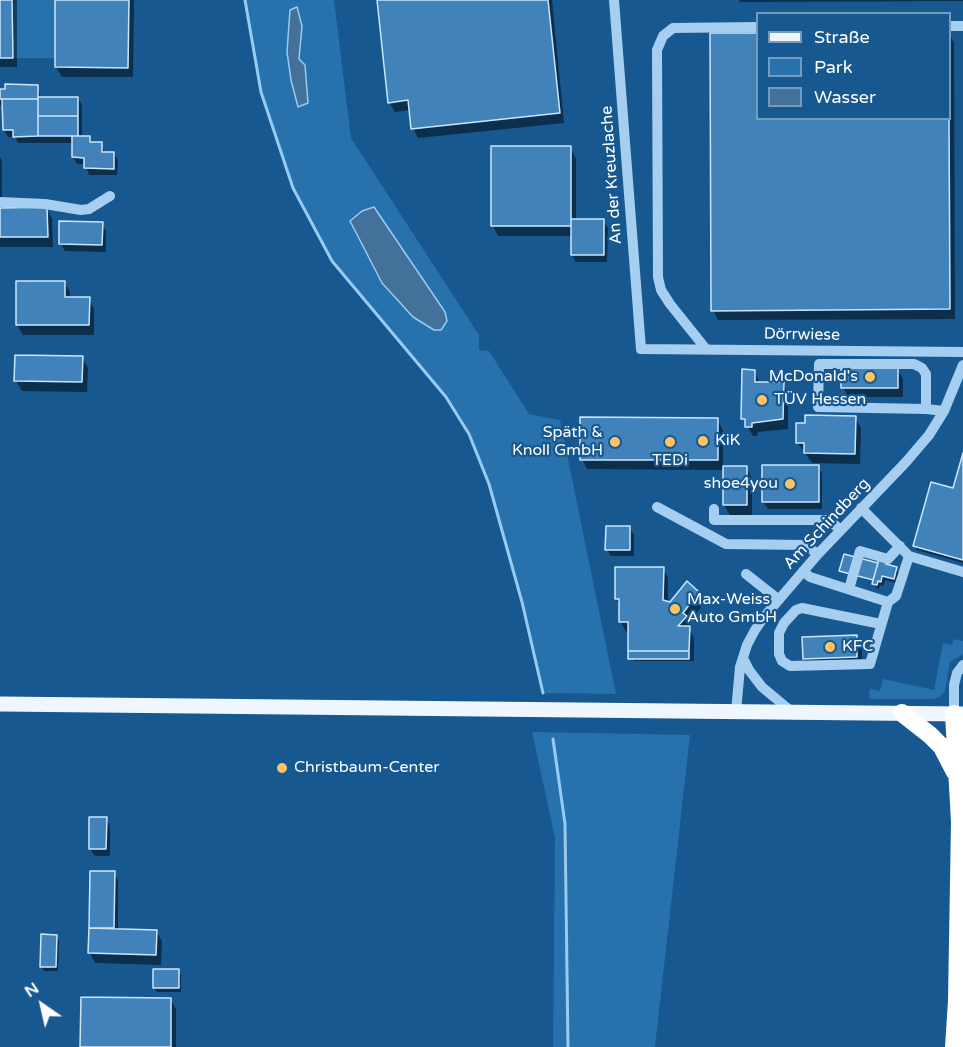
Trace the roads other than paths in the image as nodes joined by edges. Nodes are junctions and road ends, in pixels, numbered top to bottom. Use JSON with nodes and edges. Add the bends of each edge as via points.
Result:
{"nodes":[{"id":1,"x":614,"y":0,"type":"edge"},
{"id":2,"x":756,"y":27,"type":"edge"},
{"id":3,"x":110,"y":196,"type":"dead end"},
{"id":4,"x":0,"y":202,"type":"edge"},
{"id":5,"x":641,"y":349,"type":"joint"},
{"id":6,"x":705,"y":349,"type":"junction"},
{"id":7,"x":963,"y":352,"type":"edge"},
{"id":8,"x":963,"y":365,"type":"edge"},
{"id":9,"x":926,"y":409,"type":"junction"},
{"id":10,"x":944,"y":411,"type":"junction"},
{"id":11,"x":657,"y":507,"type":"dead end"},
{"id":12,"x":861,"y":508,"type":"junction"},
{"id":13,"x":714,"y":509,"type":"dead end"},
{"id":14,"x":840,"y":530,"type":"junction"},
{"id":15,"x":900,"y":546,"type":"junction"},
{"id":16,"x":818,"y":554,"type":"junction"},
{"id":17,"x":909,"y":556,"type":"junction"},
{"id":18,"x":803,"y":572,"type":"junction"},
{"id":19,"x":963,"y":572,"type":"edge"},
{"id":20,"x":746,"y":574,"type":"dead end"},
{"id":21,"x":849,"y":590,"type":"junction"},
{"id":22,"x":779,"y":600,"type":"junction"},
{"id":23,"x":888,"y":602,"type":"junction"},
{"id":24,"x":881,"y":624,"type":"junction"},
{"id":25,"x":743,"y":658,"type":"junction"},
{"id":26,"x":963,"y":665,"type":"edge"},
{"id":27,"x":0,"y":704,"type":"edge"},
{"id":28,"x":736,"y":712,"type":"junction"},
{"id":29,"x":793,"y":712,"type":"junction"},
{"id":30,"x":902,"y":714,"type":"junction"},
{"id":31,"x":958,"y":714,"type":"edge"},
{"id":32,"x":958,"y":782,"type":"junction"},
{"id":33,"x":954,"y":1047,"type":"edge"}],
"edges":[{"from":1,"to":5,"type":"street","name":"An der Kreuzlache"},
{"from":2,"to":6,"type":"street","via":[[673,28],[663,36],[657,50],[658,277],[670,304]]},
{"from":3,"to":4,"type":"street","via":[[81,210]]},
{"from":5,"to":6,"type":"street","name":"Dörrwiese"},
{"from":6,"to":7,"type":"street","name":"Dörrwiese"},
{"from":8,"to":10,"type":"street","name":"Am Schindberg"},
{"from":9,"to":9,"type":"street","via":[[818,407],[819,364],[914,364],[926,374]]},
{"from":9,"to":10,"type":"street"},
{"from":10,"to":12,"type":"street","name":"Am Schindberg","via":[[906,462]]},
{"from":11,"to":16,"type":"street","via":[[726,544],[805,545]]},
{"from":12,"to":14,"type":"street","name":"Am Schindberg"},
{"from":12,"to":15,"type":"street"},
{"from":13,"to":14,"type":"street","via":[[714,520],[828,520]]},
{"from":14,"to":16,"type":"street","name":"Am Schindberg"},
{"from":15,"to":17,"type":"street"},
{"from":15,"to":21,"type":"street","via":[[888,559],[860,551]]},
{"from":16,"to":18,"type":"street","name":"Am Schindberg"},
{"from":17,"to":19,"type":"street"},
{"from":17,"to":23,"type":"street","via":[[896,596]]},
{"from":18,"to":21,"type":"street"},
{"from":18,"to":22,"type":"street","name":"Am Schindberg"},
{"from":20,"to":22,"type":"street"},
{"from":21,"to":23,"type":"street"},
{"from":22,"to":25,"type":"street","name":"Am Schindberg","via":[[755,630]]},
{"from":23,"to":24,"type":"street"},
{"from":24,"to":24,"type":"street","via":[[802,608],[784,622],[779,633],[779,654],[790,666],[870,664]]},
{"from":25,"to":28,"type":"street","name":"Am Schindberg"},
{"from":25,"to":29,"type":"street","via":[[762,687]]},
{"from":26,"to":31,"type":"street","via":[[954,685]]},
{"from":27,"to":28,"type":"main road"},
{"from":28,"to":29,"type":"main road"},
{"from":29,"to":30,"type":"main road"},
{"from":30,"to":31,"type":"main road"},
{"from":30,"to":32,"type":"highway","via":[[942,747]]},
{"from":31,"to":32,"type":"highway"},
{"from":32,"to":33,"type":"highway"}]}
